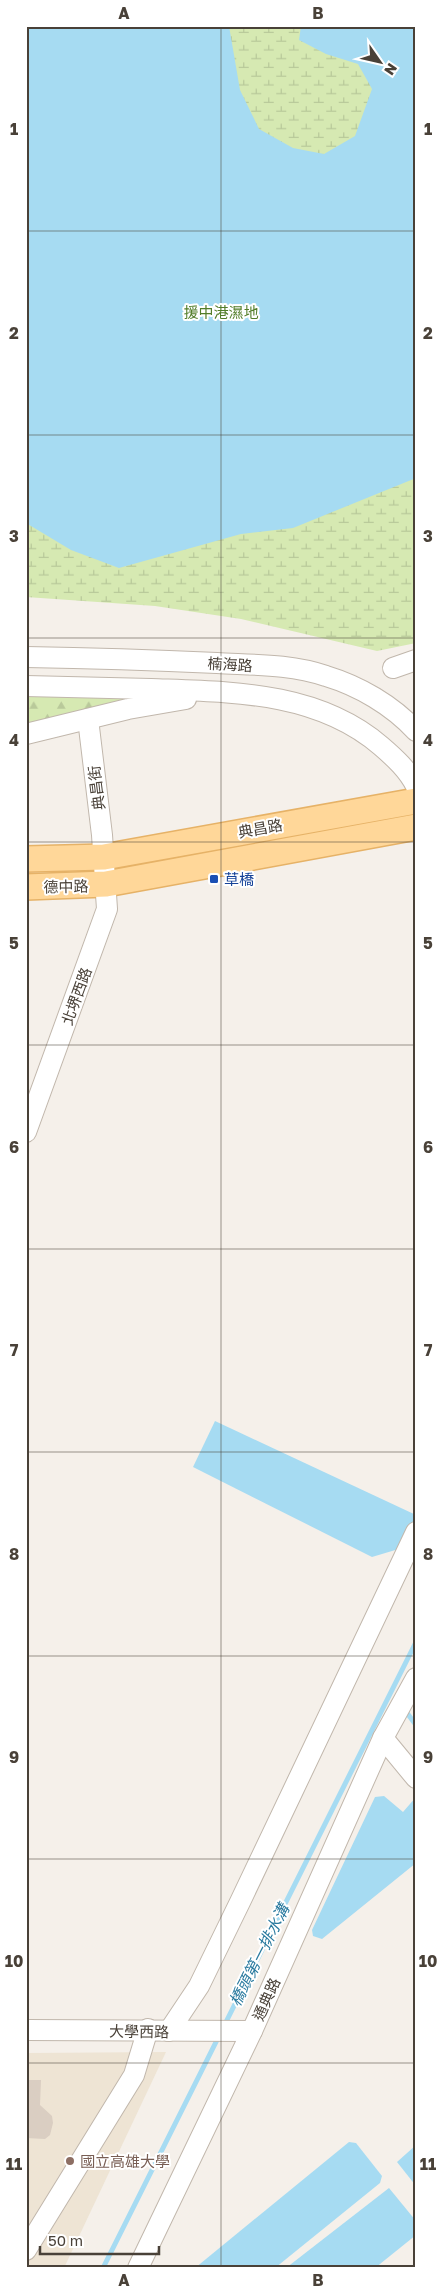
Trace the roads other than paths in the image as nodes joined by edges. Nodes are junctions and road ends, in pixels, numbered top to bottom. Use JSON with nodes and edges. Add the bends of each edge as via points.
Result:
{"nodes":[{"id":1,"x":26,"y":657,"type":"edge"},
{"id":2,"x":416,"y":660,"type":"edge"},
{"id":3,"x":393,"y":668,"type":"dead end"},
{"id":4,"x":26,"y":686,"type":"edge"},
{"id":5,"x":228,"y":691,"type":"junction"},
{"id":6,"x":88,"y":719,"type":"junction"},
{"id":7,"x":416,"y":731,"type":"edge"},
{"id":8,"x":26,"y":734,"type":"edge"},
{"id":9,"x":416,"y":786,"type":"edge"},
{"id":10,"x":416,"y":801,"type":"edge"},
{"id":11,"x":416,"y":827,"type":"edge"},
{"id":12,"x":104,"y":857,"type":"junction"},
{"id":13,"x":26,"y":859,"type":"edge"},
{"id":14,"x":106,"y":884,"type":"junction"},
{"id":15,"x":26,"y":887,"type":"edge"},
{"id":16,"x":26,"y":1132,"type":"edge"},
{"id":17,"x":416,"y":1532,"type":"edge"},
{"id":18,"x":416,"y":1678,"type":"edge"},
{"id":19,"x":386,"y":1733,"type":"junction"},
{"id":20,"x":416,"y":1778,"type":"edge"},
{"id":21,"x":26,"y":2030,"type":"edge"},
{"id":22,"x":148,"y":2030,"type":"junction"},
{"id":23,"x":172,"y":2031,"type":"junction"},
{"id":24,"x":249,"y":2032,"type":"junction"},
{"id":25,"x":26,"y":2250,"type":"edge"},
{"id":26,"x":138,"y":2268,"type":"edge"}],
"edges":[{"from":1,"to":7,"type":"street","name":"楠海路","via":[[280,666],[324,675],[368,693]]},
{"from":2,"to":3,"type":"street"},
{"from":4,"to":5,"type":"street","name":"楠海路"},
{"from":5,"to":6,"type":"street","name":"楠海路"},
{"from":5,"to":9,"type":"street","name":"楠海路","via":[[302,704],[346,721],[398,760]]},
{"from":6,"to":8,"type":"street","name":"楠海路"},
{"from":6,"to":12,"type":"street","name":"典昌街"},
{"from":10,"to":12,"type":"main road","name":"典昌路"},
{"from":11,"to":14,"type":"main road","name":"典昌路"},
{"from":12,"to":13,"type":"main road","name":"德中路"},
{"from":12,"to":14,"type":"street","name":"北堺西路"},
{"from":14,"to":15,"type":"main road","name":"德中路"},
{"from":14,"to":16,"type":"street","name":"北堺西路","via":[[108,909]]},
{"from":17,"to":23,"type":"street","via":[[216,1952]]},
{"from":18,"to":19,"type":"street","name":"通典路"},
{"from":19,"to":20,"type":"street"},
{"from":19,"to":24,"type":"street","name":"通典路"},
{"from":21,"to":22,"type":"street","name":"大學西路"},
{"from":22,"to":23,"type":"street","name":"大學西路"},
{"from":22,"to":25,"type":"street","via":[[134,2074]]},
{"from":23,"to":24,"type":"street","name":"大學西路"},
{"from":24,"to":26,"type":"street","name":"通典路"}]}
